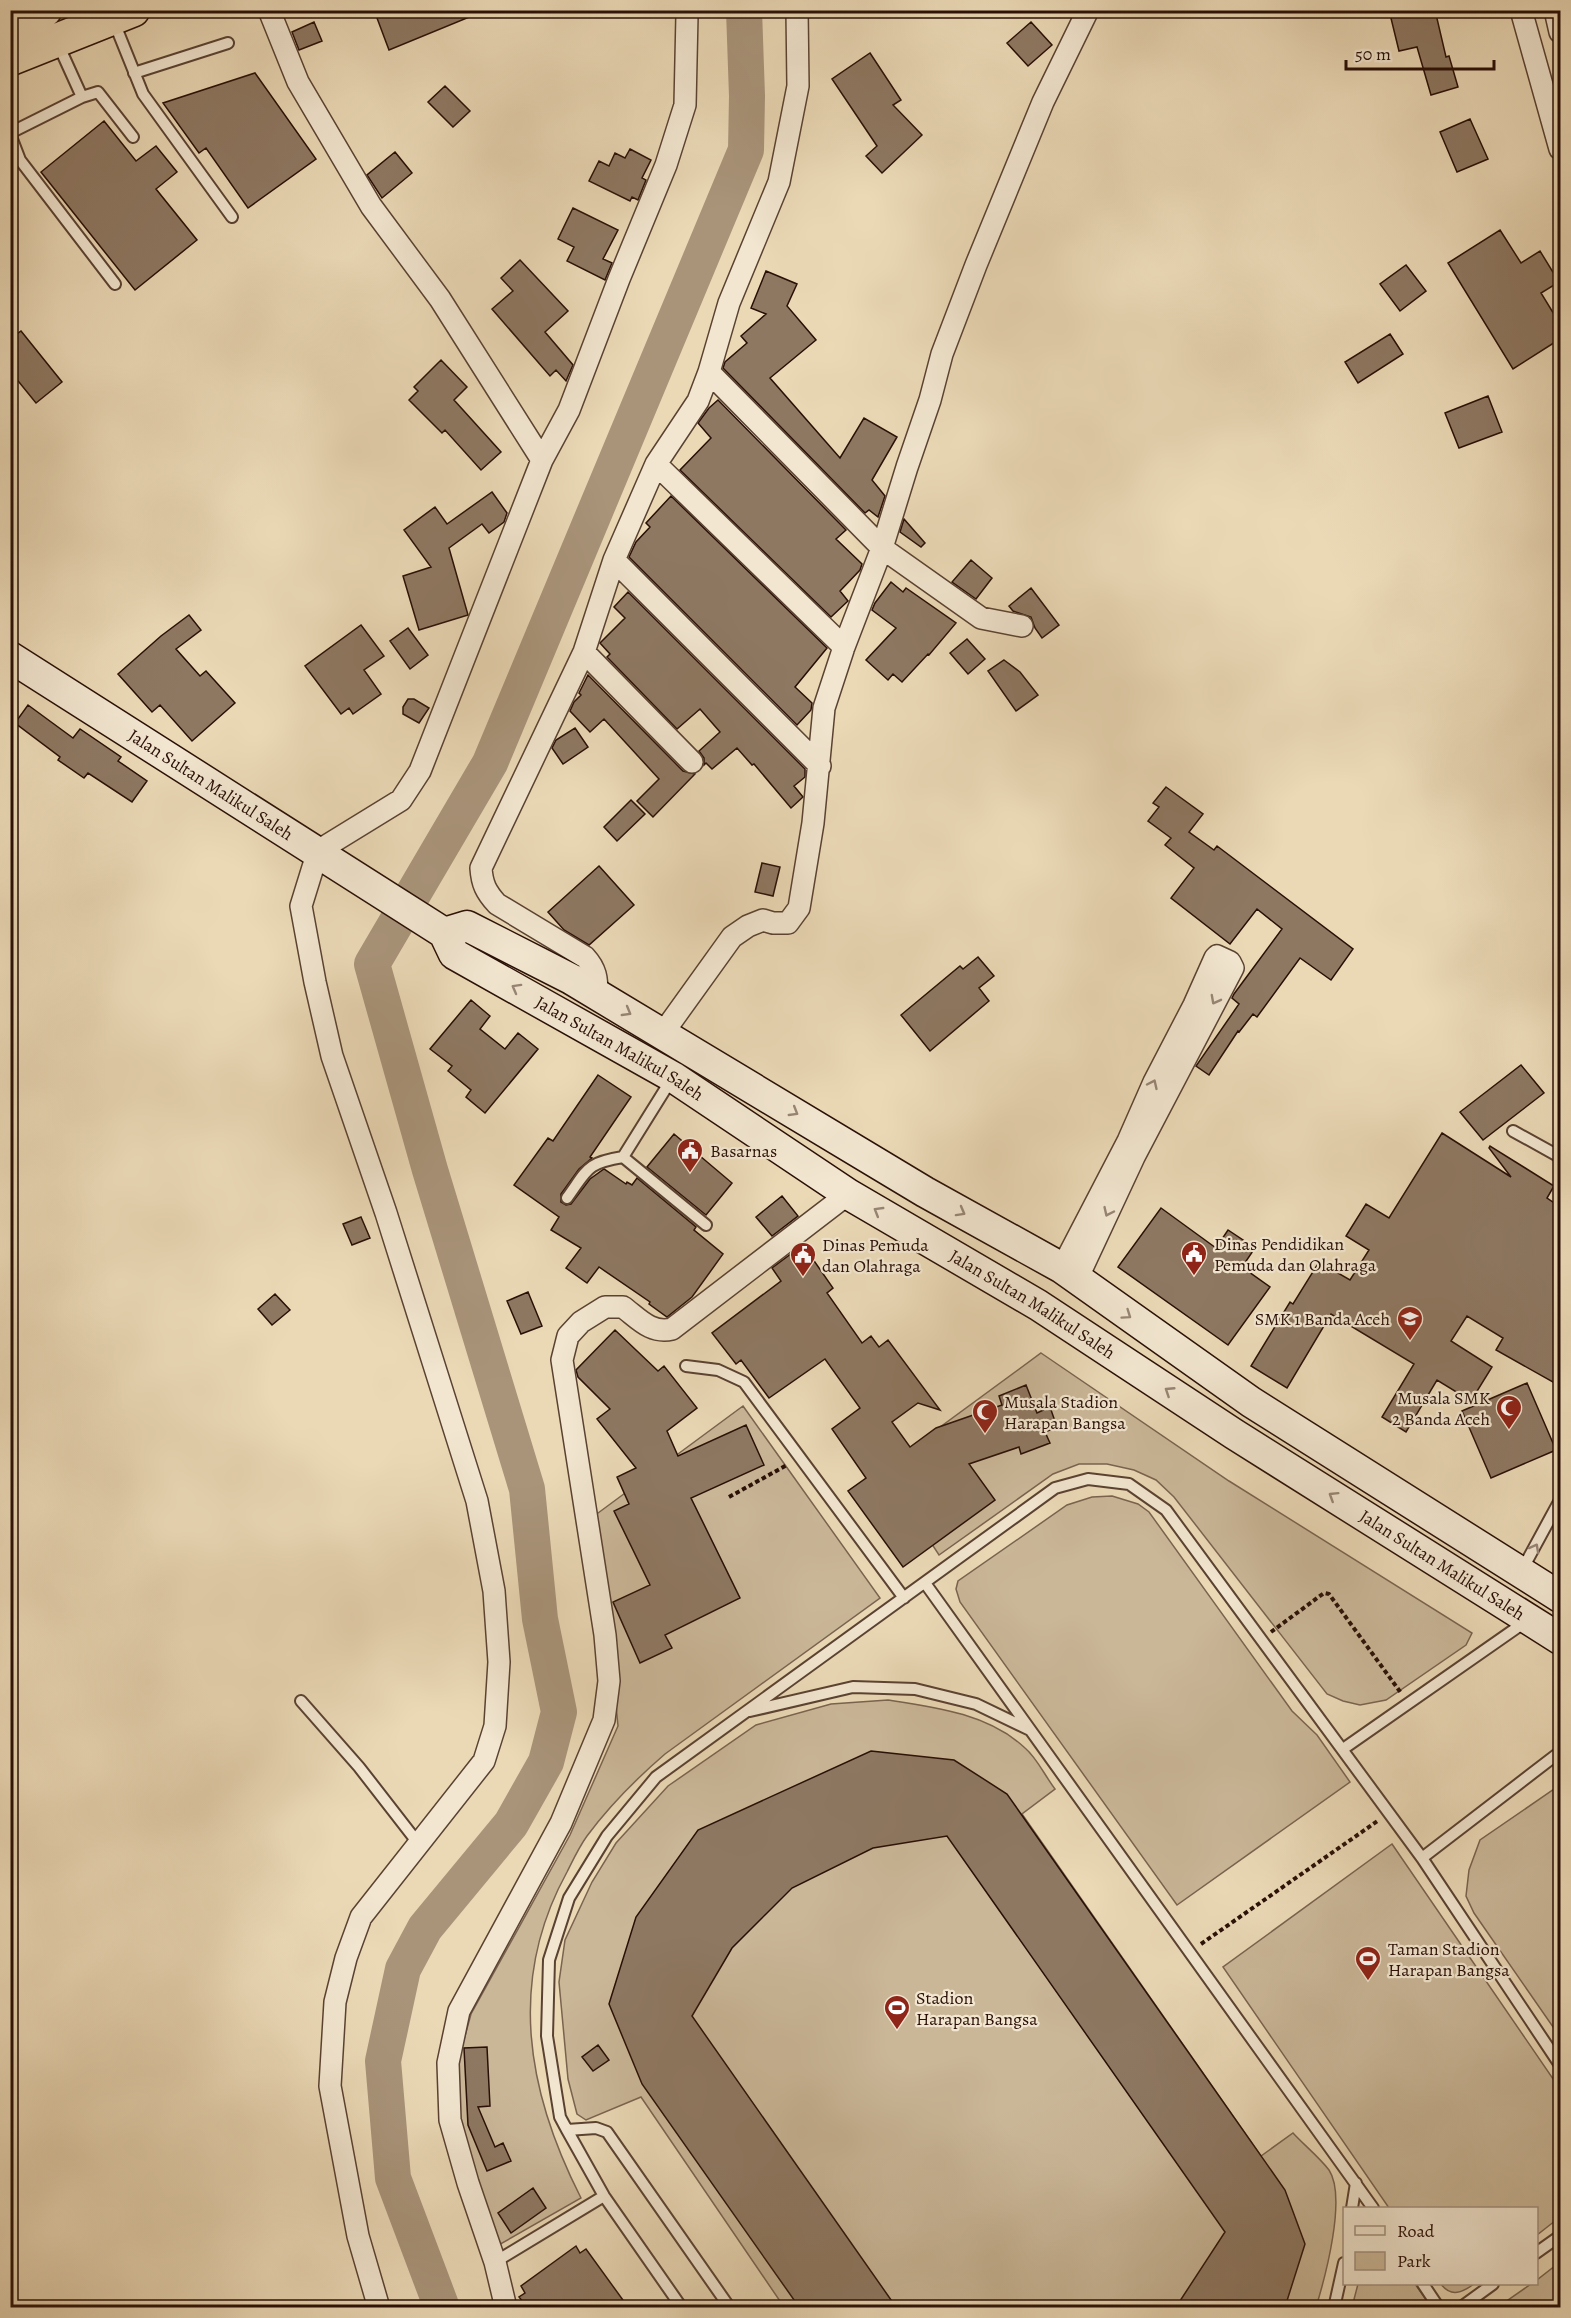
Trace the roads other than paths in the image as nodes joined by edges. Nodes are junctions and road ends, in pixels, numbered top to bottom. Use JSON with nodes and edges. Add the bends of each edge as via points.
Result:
{"nodes":[{"id":1,"x":45,"y":10,"type":"edge"},
{"id":2,"x":269,"y":10,"type":"edge"},
{"id":3,"x":686,"y":10,"type":"edge"},
{"id":4,"x":797,"y":10,"type":"edge"},
{"id":5,"x":1088,"y":10,"type":"edge"},
{"id":6,"x":1521,"y":10,"type":"edge"},
{"id":7,"x":1555,"y":10,"type":"edge"},
{"id":8,"x":123,"y":15,"type":"edge"},
{"id":9,"x":10,"y":24,"type":"edge"},
{"id":10,"x":1560,"y":32,"type":"edge"},
{"id":11,"x":57,"y":41,"type":"junction"},
{"id":12,"x":228,"y":43,"type":"dead end"},
{"id":13,"x":10,"y":59,"type":"edge"},
{"id":14,"x":134,"y":73,"type":"junction"},
{"id":15,"x":82,"y":97,"type":"junction"},
{"id":16,"x":10,"y":133,"type":"edge"},
{"id":17,"x":133,"y":137,"type":"dead end"},
{"id":18,"x":1560,"y":149,"type":"edge"},
{"id":19,"x":232,"y":217,"type":"dead end"},
{"id":20,"x":115,"y":284,"type":"dead end"},
{"id":21,"x":709,"y":372,"type":"junction"},
{"id":22,"x":542,"y":460,"type":"junction"},
{"id":23,"x":656,"y":464,"type":"junction"},
{"id":24,"x":882,"y":548,"type":"junction"},
{"id":25,"x":614,"y":560,"type":"junction"},
{"id":26,"x":1022,"y":626,"type":"dead end"},
{"id":27,"x":844,"y":647,"type":"junction"},
{"id":28,"x":584,"y":652,"type":"junction"},
{"id":29,"x":10,"y":657,"type":"edge"},
{"id":30,"x":692,"y":762,"type":"dead end"},
{"id":31,"x":820,"y":765,"type":"junction"},
{"id":32,"x":318,"y":851,"type":"junction"},
{"id":33,"x":438,"y":929,"type":"junction"},
{"id":34,"x":597,"y":995,"type":"junction"},
{"id":35,"x":663,"y":1033,"type":"junction"},
{"id":36,"x":673,"y":1077,"type":"junction"},
{"id":37,"x":1513,"y":1131,"type":"dead end"},
{"id":38,"x":1560,"y":1156,"type":"edge"},
{"id":39,"x":623,"y":1157,"type":"junction"},
{"id":40,"x":925,"y":1192,"type":"junction"},
{"id":41,"x":848,"y":1194,"type":"junction"},
{"id":42,"x":567,"y":1198,"type":"dead end"},
{"id":43,"x":706,"y":1225,"type":"dead end"},
{"id":44,"x":905,"y":1227,"type":"junction"},
{"id":45,"x":1069,"y":1274,"type":"junction"},
{"id":46,"x":686,"y":1366,"type":"dead end"},
{"id":47,"x":1251,"y":1402,"type":"junction"},
{"id":48,"x":1234,"y":1434,"type":"junction"},
{"id":49,"x":1560,"y":1500,"type":"edge"},
{"id":50,"x":1521,"y":1573,"type":"junction"},
{"id":51,"x":925,"y":1583,"type":"junction"},
{"id":52,"x":1560,"y":1597,"type":"edge"},
{"id":53,"x":904,"y":1598,"type":"junction"},
{"id":54,"x":1528,"y":1619,"type":"junction"},
{"id":55,"x":1560,"y":1639,"type":"edge"},
{"id":56,"x":301,"y":1701,"type":"dead end"},
{"id":57,"x":746,"y":1712,"type":"junction"},
{"id":58,"x":1028,"y":1729,"type":"junction"},
{"id":59,"x":1343,"y":1749,"type":"junction"},
{"id":60,"x":1560,"y":1752,"type":"edge"},
{"id":61,"x":418,"y":1843,"type":"junction"},
{"id":62,"x":1422,"y":1858,"type":"junction"},
{"id":63,"x":1560,"y":2065,"type":"edge"},
{"id":64,"x":567,"y":2130,"type":"junction"},
{"id":65,"x":1356,"y":2183,"type":"junction"},
{"id":66,"x":604,"y":2196,"type":"junction"},
{"id":67,"x":1352,"y":2207,"type":"edge"},
{"id":68,"x":1372,"y":2207,"type":"edge"},
{"id":69,"x":1560,"y":2236,"type":"edge"},
{"id":70,"x":1538,"y":2252,"type":"edge"},
{"id":71,"x":495,"y":2262,"type":"junction"},
{"id":72,"x":1343,"y":2267,"type":"edge"},
{"id":73,"x":1424,"y":2285,"type":"edge"},
{"id":74,"x":1490,"y":2285,"type":"edge"},
{"id":75,"x":379,"y":2307,"type":"edge"},
{"id":76,"x":506,"y":2307,"type":"edge"},
{"id":77,"x":682,"y":2307,"type":"edge"},
{"id":78,"x":730,"y":2307,"type":"edge"},
{"id":79,"x":1334,"y":2307,"type":"edge"},
{"id":80,"x":1440,"y":2307,"type":"edge"},
{"id":81,"x":1460,"y":2307,"type":"edge"}],
"edges":[{"from":1,"to":9,"type":"highway"},
{"from":2,"to":22,"type":"street","via":[[298,82],[371,206],[440,299]]},
{"from":3,"to":22,"type":"street","via":[[685,105],[666,165],[569,410]]},
{"from":4,"to":21,"type":"street","via":[[798,86],[779,182],[729,303]]},
{"from":5,"to":24,"type":"street","via":[[1043,102],[976,265],[942,354]]},
{"from":6,"to":18,"type":"street"},
{"from":7,"to":10,"type":"street"},
{"from":8,"to":11,"type":"highway"},
{"from":8,"to":14,"type":"lane"},
{"from":11,"to":13,"type":"highway"},
{"from":11,"to":15,"type":"lane"},
{"from":12,"to":14,"type":"lane"},
{"from":14,"to":19,"type":"lane","via":[[143,94]]},
{"from":15,"to":16,"type":"lane"},
{"from":15,"to":17,"type":"lane","via":[[98,92]]},
{"from":16,"to":20,"type":"lane","via":[[20,160]]},
{"from":21,"to":23,"type":"street","via":[[698,401]]},
{"from":21,"to":24,"type":"street"},
{"from":22,"to":32,"type":"street","via":[[420,771],[401,800]]},
{"from":23,"to":25,"type":"street"},
{"from":23,"to":27,"type":"street"},
{"from":24,"to":26,"type":"street","via":[[981,618]]},
{"from":24,"to":27,"type":"street"},
{"from":25,"to":28,"type":"street"},
{"from":25,"to":31,"type":"street"},
{"from":27,"to":31,"type":"street","via":[[824,708]]},
{"from":28,"to":30,"type":"street"},
{"from":28,"to":34,"type":"street","via":[[481,868],[482,882],[497,904],[585,957],[597,975]]},
{"from":29,"to":32,"type":"main road","name":"Jalan Sultan Malikul Saleh"},
{"from":31,"to":35,"type":"street","via":[[799,908],[788,923],[763,920],[732,938]]},
{"from":32,"to":33,"type":"main road","name":"Jalan Sultan Malikul Saleh"},
{"from":32,"to":61,"type":"street","via":[[301,906],[332,1056],[477,1501],[494,1591],[499,1662],[495,1725],[484,1761]]},
{"from":33,"to":34,"type":"main road","name":"Jalan Sultan Malikul Saleh","via":[[467,926]]},
{"from":36,"to":33,"type":"main road","name":"Jalan Sultan Malikul Saleh","one_way":true,"via":[[454,954]]},
{"from":34,"to":35,"type":"main road","name":"Jalan Sultan Malikul Saleh","one_way":true},
{"from":35,"to":40,"type":"main road","name":"Jalan Sultan Malikul Saleh","one_way":true},
{"from":36,"to":39,"type":"lane"},
{"from":36,"to":41,"type":"main road","name":"Jalan Sultan Malikul Saleh"},
{"from":37,"to":38,"type":"lane"},
{"from":39,"to":42,"type":"lane","via":[[600,1161],[587,1169]]},
{"from":39,"to":43,"type":"lane"},
{"from":40,"to":44,"type":"main road"},
{"from":40,"to":45,"type":"main road","name":"Jalan Sultan Malikul Saleh","one_way":true},
{"from":44,"to":41,"type":"main road","name":"Jalan Sultan Malikul Saleh","one_way":true},
{"from":41,"to":71,"type":"street","via":[[672,1329],[651,1329],[623,1307],[604,1307],[568,1336],[562,1360],[592,1542],[609,1681],[604,1720],[561,1823],[459,2012],[448,2063],[450,2120]]},
{"from":48,"to":44,"type":"main road","name":"Jalan Sultan Malikul Saleh","one_way":true,"via":[[1038,1305]]},
{"from":45,"to":45,"type":"street","one_way":true,"via":[[1154,1082],[1215,958],[1230,962],[1233,968]]},
{"from":45,"to":47,"type":"main road","name":"Jalan Sultan Malikul Saleh","one_way":true},
{"from":46,"to":53,"type":"lane","via":[[718,1370],[744,1382]]},
{"from":47,"to":48,"type":"main road"},
{"from":47,"to":50,"type":"main road","name":"Jalan Sultan Malikul Saleh"},
{"from":54,"to":48,"type":"main road","name":"Jalan Sultan Malikul Saleh","one_way":true},
{"from":50,"to":49,"type":"lane","one_way":true},
{"from":50,"to":52,"type":"main road","name":"Jalan Sultan Malikul Saleh"},
{"from":51,"to":53,"type":"lane"},
{"from":51,"to":58,"type":"lane"},
{"from":51,"to":59,"type":"lane","via":[[1055,1488],[1088,1479],[1129,1484],[1166,1510]]},
{"from":53,"to":57,"type":"lane"},
{"from":54,"to":55,"type":"main road","name":"Jalan Sultan Malikul Saleh"},
{"from":54,"to":59,"type":"lane"},
{"from":56,"to":61,"type":"lane"},
{"from":57,"to":58,"type":"lane","via":[[853,1687],[915,1689],[976,1704]]},
{"from":57,"to":64,"type":"lane","via":[[656,1777],[607,1836],[569,1898],[549,1960],[547,2036],[560,2117]]},
{"from":58,"to":65,"type":"lane"},
{"from":59,"to":62,"type":"lane"},
{"from":60,"to":62,"type":"lane"},
{"from":61,"to":75,"type":"street","via":[[361,1917],[335,2002],[330,2086],[358,2236]]},
{"from":62,"to":63,"type":"lane"},
{"from":64,"to":66,"type":"lane"},
{"from":64,"to":78,"type":"lane","via":[[596,2128],[607,2132]]},
{"from":65,"to":67,"type":"lane"},
{"from":65,"to":68,"type":"lane"},
{"from":66,"to":71,"type":"lane"},
{"from":66,"to":77,"type":"lane"},
{"from":69,"to":70,"type":"lane"},
{"from":71,"to":76,"type":"street"},
{"from":72,"to":79,"type":"lane"},
{"from":73,"to":80,"type":"lane"},
{"from":74,"to":81,"type":"lane"}]}
